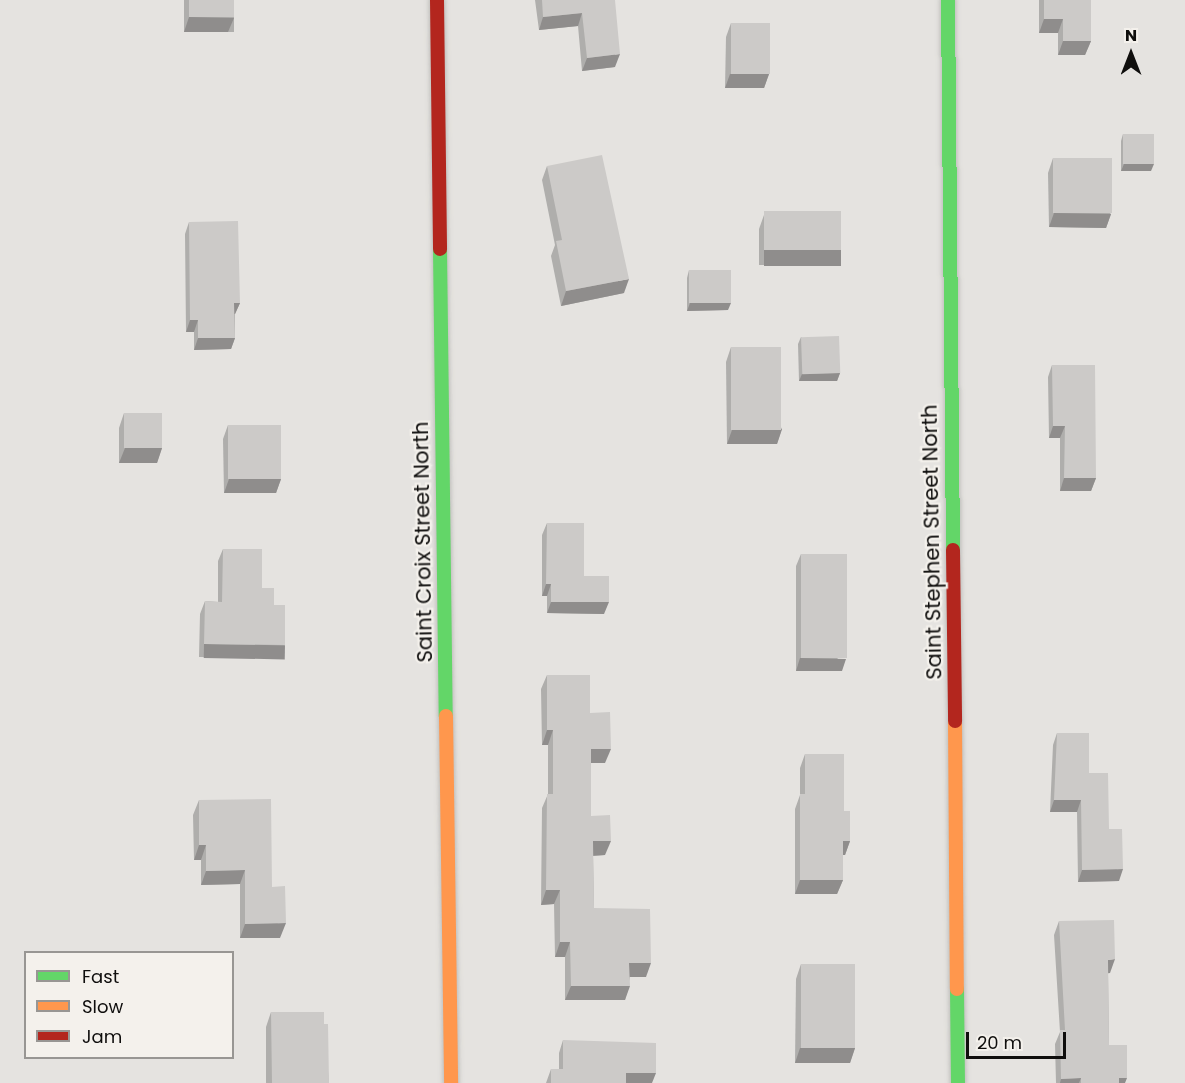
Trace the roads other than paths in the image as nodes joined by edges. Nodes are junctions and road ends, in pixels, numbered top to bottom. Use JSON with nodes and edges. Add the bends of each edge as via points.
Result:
{"nodes":[{"id":1,"x":437,"y":0,"type":"edge"},
{"id":2,"x":948,"y":0,"type":"edge"},
{"id":3,"x":451,"y":1083,"type":"edge"},
{"id":4,"x":958,"y":1083,"type":"edge"}],
"edges":[{"from":1,"to":3,"type":"street","name":"Saint Croix Street North"},
{"from":2,"to":4,"type":"street","name":"Saint Stephen Street North"}]}
